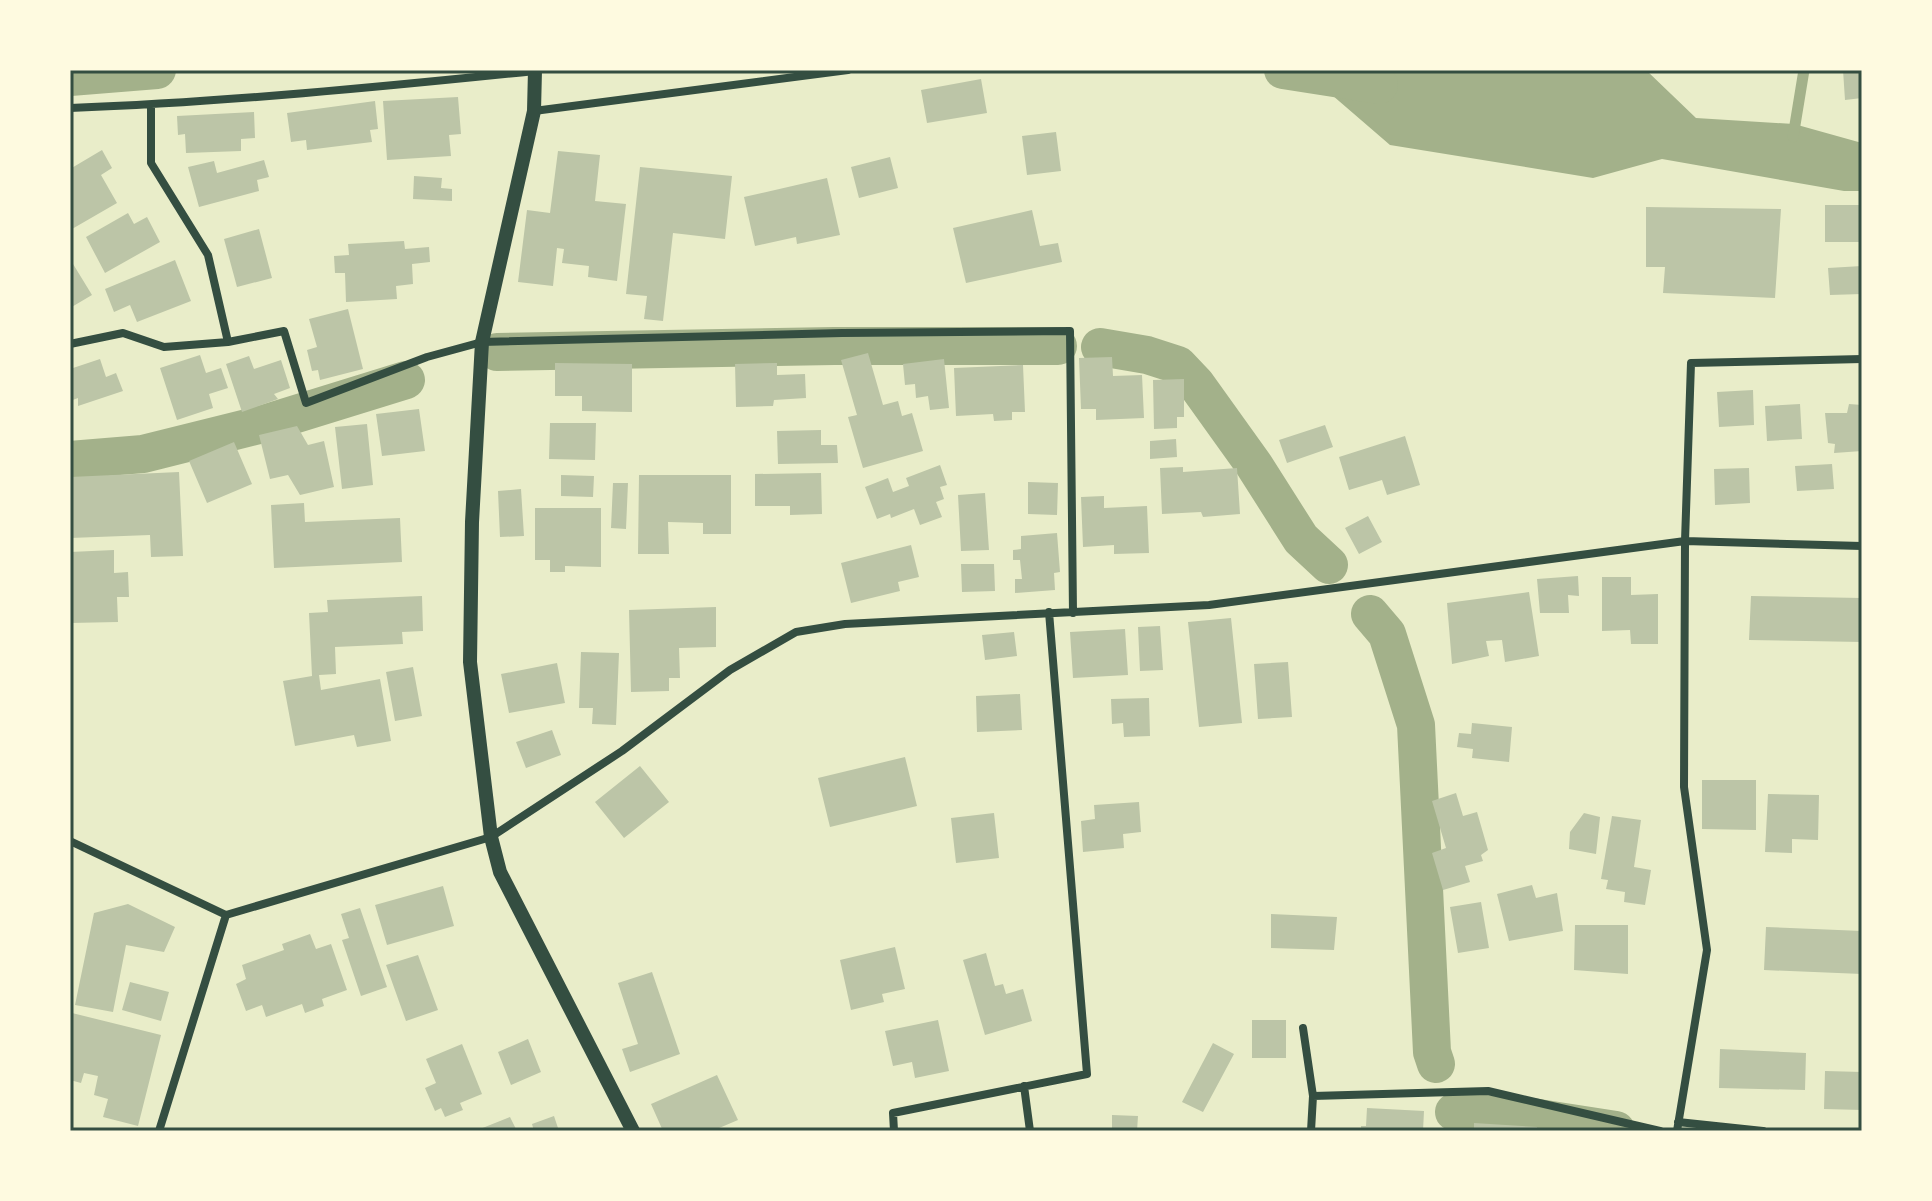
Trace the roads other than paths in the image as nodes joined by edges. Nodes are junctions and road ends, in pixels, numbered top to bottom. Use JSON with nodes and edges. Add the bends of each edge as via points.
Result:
{"nodes":[{"id":1,"x":848,"y":70,"type":"edge"},
{"id":2,"x":535,"y":71,"type":"edge"},
{"id":3,"x":151,"y":105,"type":"junction"},
{"id":4,"x":70,"y":108,"type":"edge"},
{"id":5,"x":534,"y":111,"type":"junction"},
{"id":6,"x":228,"y":342,"type":"junction"},
{"id":7,"x":482,"y":342,"type":"junction"},
{"id":8,"x":70,"y":344,"type":"edge"},
{"id":9,"x":1862,"y":359,"type":"edge"},
{"id":10,"x":1685,"y":541,"type":"junction"},
{"id":11,"x":1862,"y":546,"type":"edge"},
{"id":12,"x":1049,"y":612,"type":"junction"},
{"id":13,"x":1073,"y":613,"type":"junction"},
{"id":14,"x":491,"y":837,"type":"junction"},
{"id":15,"x":70,"y":841,"type":"edge"},
{"id":16,"x":226,"y":915,"type":"junction"},
{"id":17,"x":1303,"y":1028,"type":"dead end"},
{"id":18,"x":1024,"y":1086,"type":"junction"},
{"id":19,"x":1313,"y":1096,"type":"junction"},
{"id":20,"x":1678,"y":1127,"type":"edge"},
{"id":21,"x":159,"y":1131,"type":"edge"},
{"id":22,"x":633,"y":1131,"type":"edge"},
{"id":23,"x":894,"y":1131,"type":"edge"},
{"id":24,"x":1030,"y":1131,"type":"edge"},
{"id":25,"x":1311,"y":1131,"type":"edge"},
{"id":26,"x":1660,"y":1131,"type":"edge"},
{"id":27,"x":1763,"y":1131,"type":"edge"}],
"edges":[{"from":1,"to":5,"type":"street"},
{"from":2,"to":3,"type":"street"},
{"from":2,"to":5,"type":"street"},
{"from":3,"to":4,"type":"street"},
{"from":3,"to":6,"type":"street","via":[[151,163],[208,255]]},
{"from":5,"to":7,"type":"street"},
{"from":6,"to":7,"type":"street","via":[[284,331],[306,403]]},
{"from":6,"to":8,"type":"street","via":[[164,347],[123,333]]},
{"from":7,"to":13,"type":"street","via":[[1070,331]]},
{"from":7,"to":14,"type":"street","via":[[470,662]]},
{"from":9,"to":10,"type":"street","via":[[1691,363]]},
{"from":10,"to":11,"type":"street"},
{"from":10,"to":13,"type":"street","via":[[1209,605]]},
{"from":10,"to":20,"type":"street","via":[[1684,787],[1707,950]]},
{"from":12,"to":13,"type":"street"},
{"from":12,"to":14,"type":"street","via":[[845,624],[796,632],[730,670],[622,751]]},
{"from":12,"to":18,"type":"street","via":[[1087,1074]]},
{"from":14,"to":16,"type":"street"},
{"from":14,"to":22,"type":"street","via":[[500,872]]},
{"from":15,"to":16,"type":"street"},
{"from":16,"to":21,"type":"street"},
{"from":17,"to":19,"type":"street"},
{"from":18,"to":23,"type":"street","via":[[893,1113]]},
{"from":18,"to":24,"type":"street"},
{"from":19,"to":25,"type":"street"},
{"from":19,"to":26,"type":"street","via":[[1488,1091]]},
{"from":20,"to":27,"type":"street"}]}
